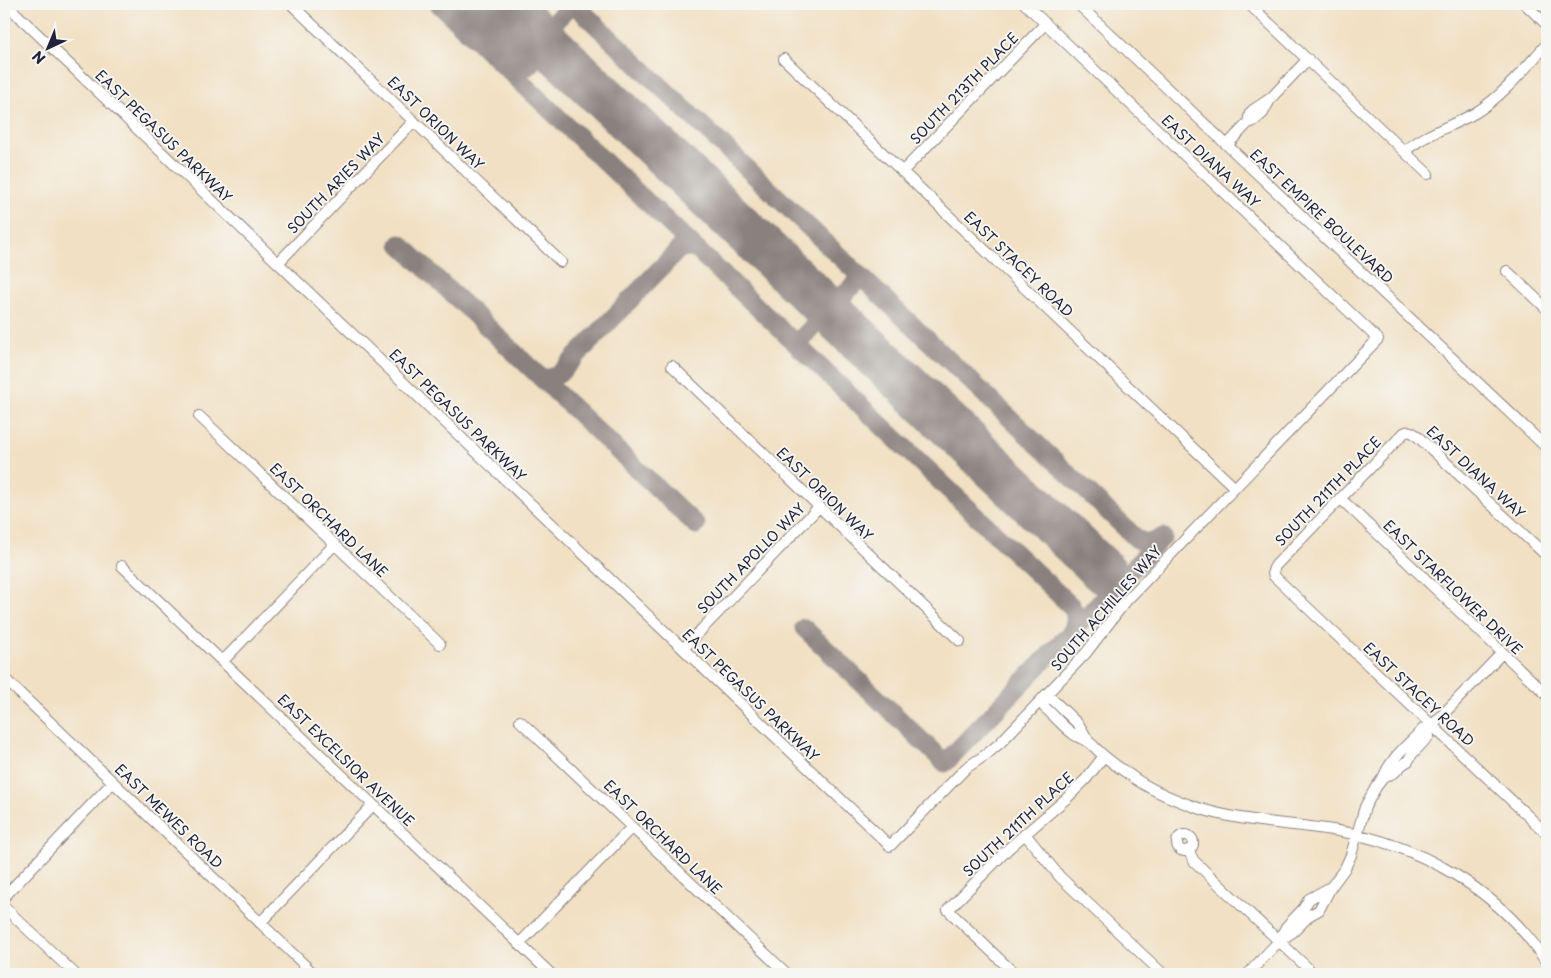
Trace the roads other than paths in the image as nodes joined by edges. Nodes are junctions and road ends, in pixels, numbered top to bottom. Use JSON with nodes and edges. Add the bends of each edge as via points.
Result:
{"nodes":[{"id":1,"x":6,"y":4,"type":"edge"},
{"id":2,"x":291,"y":4,"type":"edge"},
{"id":3,"x":1025,"y":4,"type":"edge"},
{"id":4,"x":1078,"y":4,"type":"edge"},
{"id":5,"x":1249,"y":4,"type":"edge"},
{"id":6,"x":1525,"y":4,"type":"edge"},
{"id":7,"x":1046,"y":23,"type":"junction"},
{"id":8,"x":1547,"y":25,"type":"edge"},
{"id":9,"x":1547,"y":44,"type":"edge"},
{"id":10,"x":784,"y":59,"type":"dead end"},
{"id":11,"x":1308,"y":59,"type":"junction"},
{"id":12,"x":414,"y":121,"type":"junction"},
{"id":13,"x":1227,"y":145,"type":"junction"},
{"id":14,"x":1404,"y":151,"type":"junction"},
{"id":15,"x":902,"y":172,"type":"junction"},
{"id":16,"x":1428,"y":174,"type":"dead end"},
{"id":17,"x":561,"y":262,"type":"dead end"},
{"id":18,"x":278,"y":263,"type":"junction"},
{"id":19,"x":1507,"y":271,"type":"dead end"},
{"id":20,"x":1547,"y":309,"type":"edge"},
{"id":21,"x":1378,"y":339,"type":"joint"},
{"id":22,"x":672,"y":366,"type":"dead end"},
{"id":23,"x":199,"y":416,"type":"dead end"},
{"id":24,"x":1407,"y":431,"type":"joint"},
{"id":25,"x":1547,"y":448,"type":"edge"},
{"id":26,"x":1234,"y":488,"type":"junction"},
{"id":27,"x":1340,"y":498,"type":"junction"},
{"id":28,"x":819,"y":507,"type":"junction"},
{"id":29,"x":335,"y":544,"type":"junction"},
{"id":30,"x":1547,"y":556,"type":"edge"},
{"id":31,"x":122,"y":566,"type":"dead end"},
{"id":32,"x":1273,"y":573,"type":"joint"},
{"id":33,"x":960,"y":641,"type":"dead end"},
{"id":34,"x":440,"y":644,"type":"dead end"},
{"id":35,"x":683,"y":649,"type":"junction"},
{"id":36,"x":1502,"y":653,"type":"junction"},
{"id":37,"x":222,"y":662,"type":"junction"},
{"id":38,"x":4,"y":678,"type":"edge"},
{"id":39,"x":1547,"y":695,"type":"edge"},
{"id":40,"x":1043,"y":698,"type":"junction"},
{"id":41,"x":520,"y":721,"type":"dead end"},
{"id":42,"x":1429,"y":728,"type":"junction"},
{"id":43,"x":1104,"y":756,"type":"junction"},
{"id":44,"x":113,"y":782,"type":"junction"},
{"id":45,"x":373,"y":805,"type":"junction"},
{"id":46,"x":632,"y":827,"type":"junction"},
{"id":47,"x":1025,"y":834,"type":"junction"},
{"id":48,"x":1356,"y":834,"type":"junction"},
{"id":49,"x":1547,"y":834,"type":"edge"},
{"id":50,"x":890,"y":846,"type":"joint"},
{"id":51,"x":1188,"y":850,"type":"dead end"},
{"id":52,"x":4,"y":897,"type":"edge"},
{"id":53,"x":4,"y":907,"type":"edge"},
{"id":54,"x":260,"y":923,"type":"junction"},
{"id":55,"x":1279,"y":941,"type":"junction"},
{"id":56,"x":519,"y":944,"type":"junction"},
{"id":57,"x":1547,"y":964,"type":"edge"},
{"id":58,"x":74,"y":974,"type":"edge"},
{"id":59,"x":314,"y":974,"type":"edge"},
{"id":60,"x":551,"y":974,"type":"edge"},
{"id":61,"x":787,"y":974,"type":"edge"},
{"id":62,"x":1015,"y":974,"type":"edge"},
{"id":63,"x":1163,"y":974,"type":"edge"},
{"id":64,"x":1248,"y":974,"type":"edge"},
{"id":65,"x":1314,"y":974,"type":"edge"}],
"edges":[{"from":1,"to":18,"type":"street","name":"EAST PEGASUS PARKWAY"},
{"from":2,"to":12,"type":"street","name":"EAST ORION WAY"},
{"from":3,"to":7,"type":"street","name":"EAST DIANA WAY"},
{"from":4,"to":13,"type":"street","name":"EAST EMPIRE BOULEVARD"},
{"from":5,"to":11,"type":"street"},
{"from":6,"to":8,"type":"street"},
{"from":7,"to":15,"type":"street","name":"SOUTH 213TH PLACE"},
{"from":7,"to":21,"type":"street","name":"EAST DIANA WAY"},
{"from":9,"to":14,"type":"street","via":[[1496,98]]},
{"from":10,"to":15,"type":"street","name":"EAST STACEY ROAD"},
{"from":11,"to":13,"type":"street","via":[[1260,110],[1250,114],[1248,122]]},
{"from":11,"to":14,"type":"street"},
{"from":12,"to":17,"type":"street","name":"EAST ORION WAY"},
{"from":12,"to":18,"type":"street","name":"SOUTH ARIES WAY"},
{"from":13,"to":25,"type":"street","name":"EAST EMPIRE BOULEVARD"},
{"from":14,"to":16,"type":"street"},
{"from":15,"to":26,"type":"street","name":"EAST STACEY ROAD"},
{"from":18,"to":35,"type":"street","name":"EAST PEGASUS PARKWAY"},
{"from":19,"to":20,"type":"street"},
{"from":21,"to":26,"type":"street","name":"SOUTH ACHILLES WAY"},
{"from":22,"to":28,"type":"street","name":"EAST ORION WAY"},
{"from":23,"to":29,"type":"street","name":"EAST ORCHARD LANE"},
{"from":24,"to":27,"type":"street","name":"SOUTH 211TH PLACE"},
{"from":24,"to":30,"type":"street","name":"EAST DIANA WAY","via":[[1416,435]]},
{"from":26,"to":40,"type":"street","name":"SOUTH ACHILLES WAY","via":[[1126,601],[1095,643]]},
{"from":27,"to":32,"type":"street","name":"SOUTH 211TH PLACE","via":[[1273,569]]},
{"from":27,"to":36,"type":"street","name":"EAST STARFLOWER DRIVE"},
{"from":28,"to":33,"type":"street","name":"EAST ORION WAY"},
{"from":28,"to":35,"type":"street","name":"SOUTH APOLLO WAY"},
{"from":29,"to":34,"type":"street","name":"EAST ORCHARD LANE"},
{"from":29,"to":37,"type":"street"},
{"from":31,"to":37,"type":"street","name":"EAST EXCELSIOR AVENUE"},
{"from":32,"to":42,"type":"street","name":"EAST STACEY ROAD"},
{"from":35,"to":50,"type":"street","name":"EAST PEGASUS PARKWAY"},
{"from":36,"to":39,"type":"street","name":"EAST STARFLOWER DRIVE"},
{"from":36,"to":42,"type":"street"},
{"from":37,"to":45,"type":"street","name":"EAST EXCELSIOR AVENUE"},
{"from":38,"to":44,"type":"street","name":"EAST MEWES ROAD"},
{"from":40,"to":43,"type":"street","via":[[1044,707]]},
{"from":40,"to":50,"type":"street","name":"SOUTH ACHILLES WAY","via":[[1000,743],[966,768]]},
{"from":41,"to":46,"type":"street","name":"EAST ORCHARD LANE"},
{"from":42,"to":48,"type":"street","via":[[1429,736],[1408,751],[1400,751],[1388,766],[1365,807]]},
{"from":42,"to":49,"type":"street","name":"EAST STACEY ROAD"},
{"from":43,"to":47,"type":"street","name":"SOUTH 211TH PLACE","via":[[1067,798]]},
{"from":43,"to":48,"type":"street","via":[[1132,777],[1199,808]]},
{"from":44,"to":52,"type":"street"},
{"from":44,"to":54,"type":"street","name":"EAST MEWES ROAD"},
{"from":45,"to":54,"type":"street"},
{"from":45,"to":56,"type":"street","name":"EAST EXCELSIOR AVENUE"},
{"from":46,"to":56,"type":"street"},
{"from":46,"to":61,"type":"street","name":"EAST ORCHARD LANE"},
{"from":47,"to":62,"type":"street","name":"SOUTH 211TH PLACE","via":[[948,910]]},
{"from":47,"to":63,"type":"street","via":[[1060,877]]},
{"from":48,"to":55,"type":"street","via":[[1345,868],[1331,887],[1309,899],[1310,909],[1286,927]]},
{"from":48,"to":57,"type":"street","via":[[1411,852],[1459,876],[1509,917]]},
{"from":51,"to":55,"type":"street","via":[[1194,861]]},
{"from":53,"to":58,"type":"street"},
{"from":54,"to":59,"type":"street","name":"EAST MEWES ROAD"},
{"from":55,"to":64,"type":"street"},
{"from":55,"to":65,"type":"street"},
{"from":56,"to":60,"type":"street","name":"EAST EXCELSIOR AVENUE"}]}
